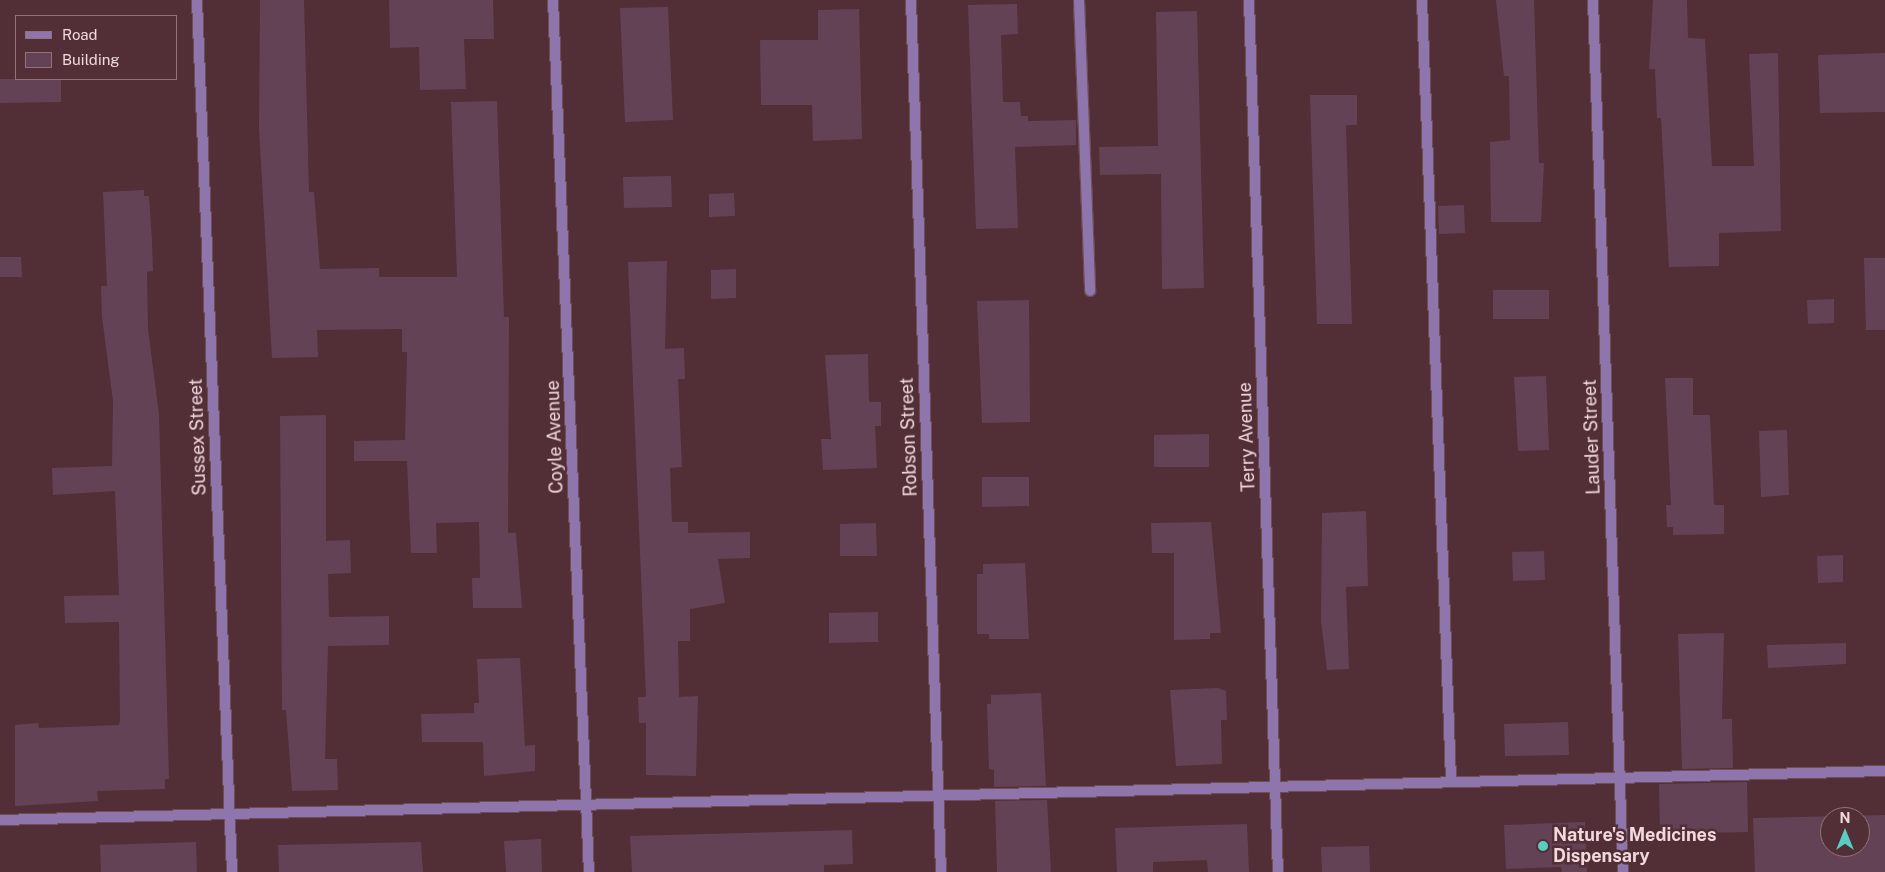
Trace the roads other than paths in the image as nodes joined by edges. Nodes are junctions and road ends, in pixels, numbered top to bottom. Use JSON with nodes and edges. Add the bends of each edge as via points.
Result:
{"nodes":[{"id":1,"x":197,"y":0,"type":"edge"},
{"id":2,"x":553,"y":0,"type":"edge"},
{"id":3,"x":911,"y":0,"type":"edge"},
{"id":4,"x":1079,"y":0,"type":"edge"},
{"id":5,"x":1249,"y":0,"type":"edge"},
{"id":6,"x":1422,"y":0,"type":"edge"},
{"id":7,"x":1593,"y":0,"type":"edge"},
{"id":8,"x":1090,"y":291,"type":"dead end"},
{"id":9,"x":1885,"y":771,"type":"edge"},
{"id":10,"x":1620,"y":776,"type":"junction"},
{"id":11,"x":1451,"y":780,"type":"junction"},
{"id":12,"x":1275,"y":785,"type":"junction"},
{"id":13,"x":938,"y":795,"type":"junction"},
{"id":14,"x":586,"y":805,"type":"junction"},
{"id":15,"x":230,"y":812,"type":"junction"},
{"id":16,"x":0,"y":820,"type":"edge"},
{"id":17,"x":232,"y":872,"type":"edge"},
{"id":18,"x":589,"y":872,"type":"edge"},
{"id":19,"x":940,"y":872,"type":"edge"},
{"id":20,"x":1278,"y":872,"type":"edge"},
{"id":21,"x":1623,"y":872,"type":"edge"}],
"edges":[{"from":1,"to":15,"type":"street","name":"Sussex Street"},
{"from":2,"to":14,"type":"street","name":"Coyle Avenue"},
{"from":3,"to":13,"type":"street","name":"Robson Street"},
{"from":4,"to":8,"type":"street"},
{"from":5,"to":12,"type":"street","name":"Terry Avenue"},
{"from":6,"to":11,"type":"street"},
{"from":7,"to":10,"type":"street","name":"Lauder Street"},
{"from":9,"to":10,"type":"street"},
{"from":10,"to":11,"type":"street"},
{"from":10,"to":21,"type":"street","name":"Lauder Street"},
{"from":11,"to":12,"type":"street"},
{"from":12,"to":13,"type":"street"},
{"from":12,"to":20,"type":"street","name":"Terry Avenue"},
{"from":13,"to":14,"type":"street"},
{"from":13,"to":19,"type":"street","name":"Robson Street"},
{"from":14,"to":15,"type":"street"},
{"from":14,"to":18,"type":"street","name":"Coyle Avenue"},
{"from":15,"to":16,"type":"street"},
{"from":15,"to":17,"type":"street","name":"Sussex Street"}]}
